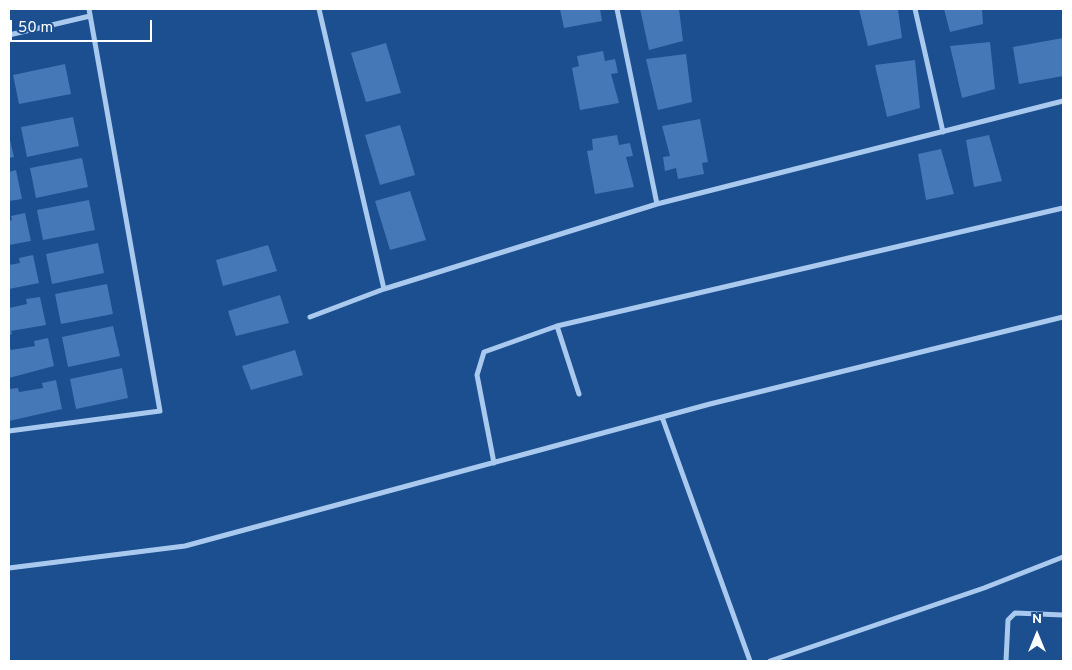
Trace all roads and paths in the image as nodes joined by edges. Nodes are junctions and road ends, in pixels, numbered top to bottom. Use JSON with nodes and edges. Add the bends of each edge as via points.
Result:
{"nodes":[{"id":1,"x":89,"y":9,"type":"edge"},
{"id":2,"x":319,"y":9,"type":"edge"},
{"id":3,"x":617,"y":9,"type":"edge"},
{"id":4,"x":915,"y":9,"type":"edge"},
{"id":5,"x":90,"y":16,"type":"junction"},
{"id":6,"x":9,"y":35,"type":"edge"},
{"id":7,"x":1063,"y":102,"type":"edge"},
{"id":8,"x":943,"y":132,"type":"junction"},
{"id":9,"x":657,"y":204,"type":"junction"},
{"id":10,"x":1063,"y":208,"type":"edge"},
{"id":11,"x":384,"y":289,"type":"junction"},
{"id":12,"x":310,"y":317,"type":"dead end"},
{"id":13,"x":1063,"y":317,"type":"edge"},
{"id":14,"x":557,"y":326,"type":"junction"},
{"id":15,"x":579,"y":394,"type":"dead end"},
{"id":16,"x":662,"y":417,"type":"junction"},
{"id":17,"x":9,"y":431,"type":"edge"},
{"id":18,"x":494,"y":463,"type":"junction"},
{"id":19,"x":1063,"y":557,"type":"edge"},
{"id":20,"x":9,"y":568,"type":"edge"},
{"id":21,"x":1063,"y":615,"type":"edge"},
{"id":22,"x":750,"y":661,"type":"edge"},
{"id":23,"x":770,"y":661,"type":"edge"},
{"id":24,"x":1006,"y":661,"type":"edge"}],
"edges":[{"from":1,"to":5,"type":"street"},
{"from":2,"to":11,"type":"street"},
{"from":3,"to":9,"type":"street"},
{"from":4,"to":8,"type":"street"},
{"from":5,"to":6,"type":"street"},
{"from":5,"to":17,"type":"street","via":[[160,411]]},
{"from":7,"to":8,"type":"street"},
{"from":8,"to":9,"type":"street"},
{"from":9,"to":11,"type":"street"},
{"from":10,"to":14,"type":"street"},
{"from":11,"to":12,"type":"street"},
{"from":13,"to":16,"type":"street"},
{"from":14,"to":15,"type":"street"},
{"from":14,"to":18,"type":"street","via":[[484,352],[477,375]]},
{"from":16,"to":18,"type":"street"},
{"from":16,"to":22,"type":"street"},
{"from":18,"to":20,"type":"street","via":[[185,546]]},
{"from":19,"to":23,"type":"street","via":[[984,588]]},
{"from":21,"to":24,"type":"street","via":[[1015,613],[1008,620]]}]}
